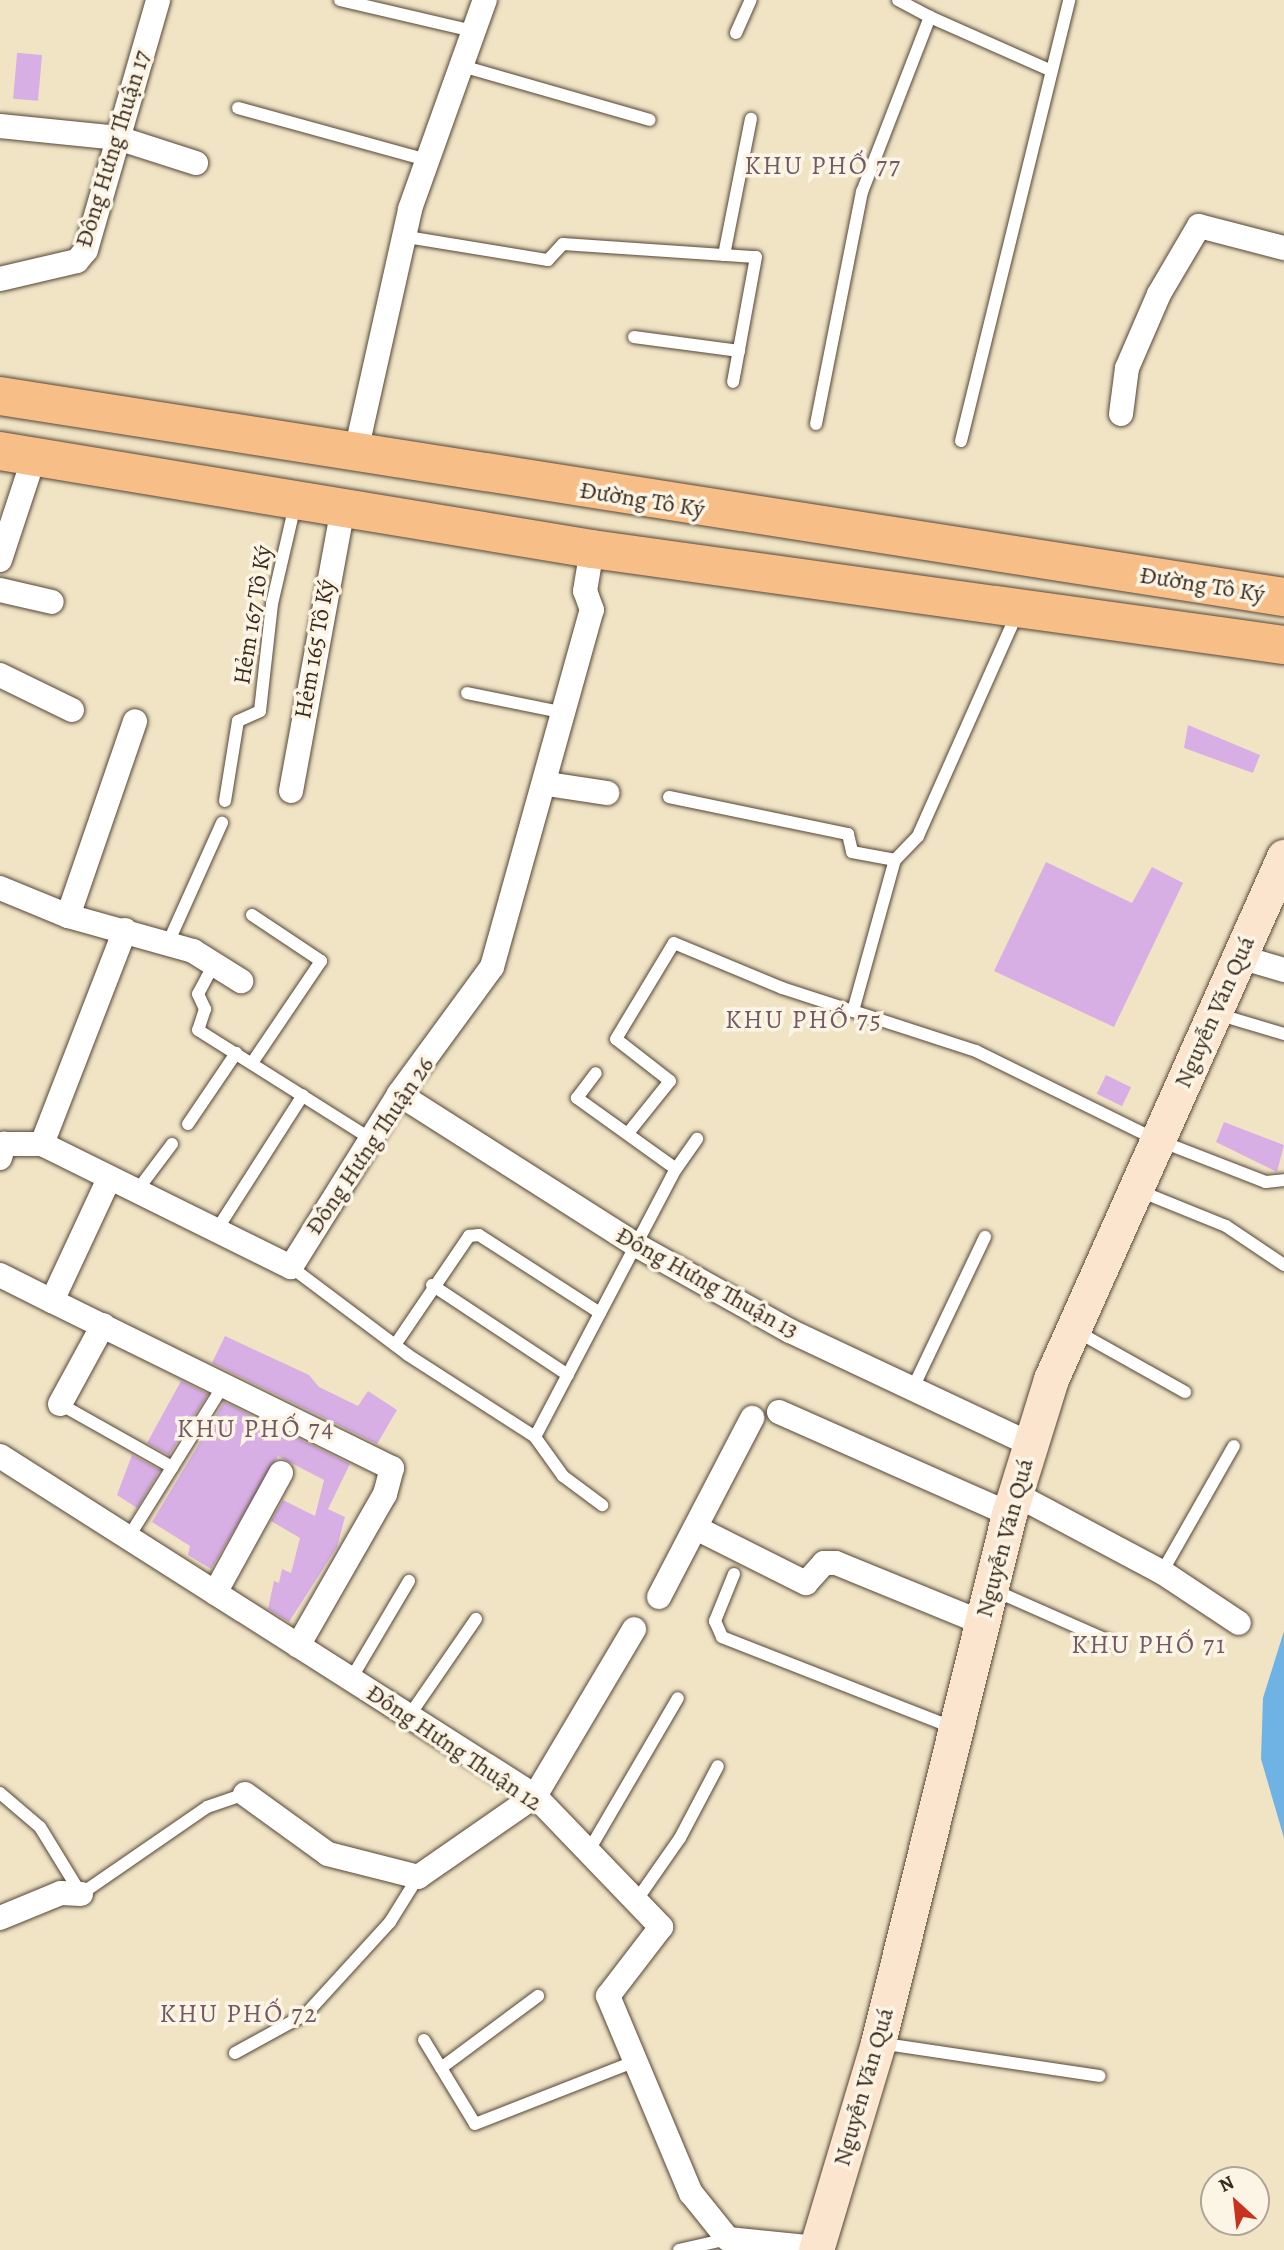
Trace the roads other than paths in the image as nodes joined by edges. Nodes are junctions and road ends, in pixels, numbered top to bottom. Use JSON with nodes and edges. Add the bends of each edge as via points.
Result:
{"nodes":[{"id":1,"x":158,"y":0,"type":"edge"},
{"id":2,"x":340,"y":0,"type":"edge"},
{"id":3,"x":485,"y":0,"type":"edge"},
{"id":4,"x":751,"y":0,"type":"edge"},
{"id":5,"x":898,"y":0,"type":"edge"},
{"id":6,"x":1069,"y":0,"type":"edge"},
{"id":7,"x":930,"y":17,"type":"junction"},
{"id":8,"x":478,"y":33,"type":"junction"},
{"id":9,"x":736,"y":33,"type":"dead end"},
{"id":10,"x":465,"y":67,"type":"junction"},
{"id":11,"x":1052,"y":71,"type":"junction"},
{"id":12,"x":238,"y":108,"type":"dead end"},
{"id":13,"x":751,"y":119,"type":"dead end"},
{"id":14,"x":650,"y":120,"type":"dead end"},
{"id":15,"x":0,"y":125,"type":"edge"},
{"id":16,"x":118,"y":138,"type":"junction"},
{"id":17,"x":427,"y":160,"type":"junction"},
{"id":18,"x":196,"y":163,"type":"dead end"},
{"id":19,"x":407,"y":237,"type":"junction"},
{"id":20,"x":1284,"y":248,"type":"edge"},
{"id":21,"x":724,"y":255,"type":"junction"},
{"id":22,"x":0,"y":279,"type":"edge"},
{"id":23,"x":634,"y":337,"type":"dead end"},
{"id":24,"x":739,"y":351,"type":"junction"},
{"id":25,"x":733,"y":382,"type":"dead end"},
{"id":26,"x":0,"y":396,"type":"edge"},
{"id":27,"x":1121,"y":414,"type":"dead end"},
{"id":28,"x":816,"y":424,"type":"dead end"},
{"id":29,"x":961,"y":441,"type":"dead end"},
{"id":30,"x":17,"y":456,"type":"edge"},
{"id":31,"x":355,"y":456,"type":"junction"},
{"id":32,"x":296,"y":501,"type":"junction"},
{"id":33,"x":344,"y":509,"type":"junction"},
{"id":34,"x":592,"y":549,"type":"junction"},
{"id":35,"x":0,"y":560,"type":"edge"},
{"id":36,"x":0,"y":590,"type":"edge"},
{"id":37,"x":1284,"y":597,"type":"edge"},
{"id":38,"x":52,"y":602,"type":"dead end"},
{"id":39,"x":1020,"y":607,"type":"junction"},
{"id":40,"x":1284,"y":645,"type":"edge"},
{"id":41,"x":0,"y":675,"type":"edge"},
{"id":42,"x":467,"y":693,"type":"dead end"},
{"id":43,"x":72,"y":710,"type":"dead end"},
{"id":44,"x":565,"y":713,"type":"junction"},
{"id":45,"x":135,"y":721,"type":"dead end"},
{"id":46,"x":547,"y":784,"type":"junction"},
{"id":47,"x":290,"y":791,"type":"dead end"},
{"id":48,"x":607,"y":793,"type":"dead end"},
{"id":49,"x":669,"y":797,"type":"dead end"},
{"id":50,"x":225,"y":801,"type":"dead end"},
{"id":51,"x":222,"y":823,"type":"dead end"},
{"id":52,"x":1284,"y":857,"type":"edge"},
{"id":53,"x":895,"y":860,"type":"junction"},
{"id":54,"x":1,"y":891,"type":"edge"},
{"id":55,"x":252,"y":915,"type":"dead end"},
{"id":56,"x":68,"y":916,"type":"junction"},
{"id":57,"x":125,"y":930,"type":"junction"},
{"id":58,"x":168,"y":943,"type":"junction"},
{"id":59,"x":1240,"y":957,"type":"junction"},
{"id":60,"x":214,"y":964,"type":"junction"},
{"id":61,"x":1284,"y":970,"type":"edge"},
{"id":62,"x":242,"y":981,"type":"dead end"},
{"id":63,"x":853,"y":1011,"type":"junction"},
{"id":64,"x":1217,"y":1014,"type":"junction"},
{"id":65,"x":1284,"y":1034,"type":"edge"},
{"id":66,"x":236,"y":1053,"type":"junction"},
{"id":67,"x":252,"y":1063,"type":"junction"},
{"id":68,"x":596,"y":1073,"type":"dead end"},
{"id":69,"x":399,"y":1094,"type":"junction"},
{"id":70,"x":303,"y":1095,"type":"junction"},
{"id":71,"x":188,"y":1124,"type":"dead end"},
{"id":72,"x":629,"y":1132,"type":"junction"},
{"id":73,"x":371,"y":1139,"type":"junction"},
{"id":74,"x":697,"y":1139,"type":"dead end"},
{"id":75,"x":1155,"y":1139,"type":"junction"},
{"id":76,"x":43,"y":1144,"type":"junction"},
{"id":77,"x":172,"y":1144,"type":"dead end"},
{"id":78,"x":0,"y":1158,"type":"edge"},
{"id":79,"x":676,"y":1169,"type":"junction"},
{"id":80,"x":109,"y":1179,"type":"junction"},
{"id":81,"x":1284,"y":1180,"type":"edge"},
{"id":82,"x":1136,"y":1190,"type":"junction"},
{"id":83,"x":136,"y":1192,"type":"junction"},
{"id":84,"x":216,"y":1231,"type":"junction"},
{"id":85,"x":985,"y":1237,"type":"dead end"},
{"id":86,"x":636,"y":1245,"type":"junction"},
{"id":87,"x":1284,"y":1265,"type":"edge"},
{"id":88,"x":291,"y":1267,"type":"junction"},
{"id":89,"x":0,"y":1275,"type":"edge"},
{"id":90,"x":432,"y":1285,"type":"junction"},
{"id":91,"x":52,"y":1301,"type":"junction"},
{"id":92,"x":600,"y":1313,"type":"junction"},
{"id":93,"x":103,"y":1325,"type":"junction"},
{"id":94,"x":1073,"y":1329,"type":"junction"},
{"id":95,"x":395,"y":1345,"type":"junction"},
{"id":96,"x":568,"y":1375,"type":"junction"},
{"id":97,"x":225,"y":1382,"type":"junction"},
{"id":98,"x":911,"y":1392,"type":"junction"},
{"id":99,"x":1185,"y":1392,"type":"dead end"},
{"id":100,"x":60,"y":1404,"type":"joint"},
{"id":101,"x":779,"y":1412,"type":"dead end"},
{"id":102,"x":752,"y":1418,"type":"dead end"},
{"id":103,"x":535,"y":1437,"type":"junction"},
{"id":104,"x":1030,"y":1444,"type":"junction"},
{"id":105,"x":1234,"y":1446,"type":"dead end"},
{"id":106,"x":0,"y":1456,"type":"edge"},
{"id":107,"x":172,"y":1467,"type":"junction"},
{"id":108,"x":281,"y":1473,"type":"dead end"},
{"id":109,"x":1012,"y":1504,"type":"junction"},
{"id":110,"x":602,"y":1505,"type":"dead end"},
{"id":111,"x":698,"y":1529,"type":"junction"},
{"id":112,"x":128,"y":1538,"type":"junction"},
{"id":113,"x":1162,"y":1572,"type":"junction"},
{"id":114,"x":734,"y":1574,"type":"dead end"},
{"id":115,"x":409,"y":1581,"type":"dead end"},
{"id":116,"x":991,"y":1589,"type":"junction"},
{"id":117,"x":215,"y":1593,"type":"junction"},
{"id":118,"x":659,"y":1597,"type":"dead end"},
{"id":119,"x":476,"y":1619,"type":"dead end"},
{"id":120,"x":983,"y":1623,"type":"junction"},
{"id":121,"x":1239,"y":1623,"type":"dead end"},
{"id":122,"x":634,"y":1629,"type":"dead end"},
{"id":123,"x":298,"y":1646,"type":"junction"},
{"id":124,"x":1121,"y":1646,"type":"dead end"},
{"id":125,"x":351,"y":1679,"type":"junction"},
{"id":126,"x":678,"y":1698,"type":"dead end"},
{"id":127,"x":409,"y":1716,"type":"junction"},
{"id":128,"x":958,"y":1730,"type":"junction"},
{"id":129,"x":718,"y":1766,"type":"dead end"},
{"id":130,"x":0,"y":1793,"type":"edge"},
{"id":131,"x":245,"y":1794,"type":"joint"},
{"id":132,"x":535,"y":1796,"type":"junction"},
{"id":133,"x":588,"y":1852,"type":"junction"},
{"id":134,"x":418,"y":1877,"type":"junction"},
{"id":135,"x":81,"y":1894,"type":"junction"},
{"id":136,"x":636,"y":1901,"type":"junction"},
{"id":137,"x":0,"y":1918,"type":"edge"},
{"id":138,"x":538,"y":1996,"type":"dead end"},
{"id":139,"x":424,"y":2040,"type":"dead end"},
{"id":140,"x":878,"y":2043,"type":"junction"},
{"id":141,"x":235,"y":2053,"type":"dead end"},
{"id":142,"x":633,"y":2062,"type":"junction"},
{"id":143,"x":441,"y":2068,"type":"junction"},
{"id":144,"x":1100,"y":2076,"type":"dead end"},
{"id":145,"x":728,"y":2239,"type":"junction"},
{"id":146,"x":816,"y":2249,"type":"edge"},
{"id":147,"x":679,"y":2250,"type":"edge"}],
"edges":[{"from":1,"to":16,"type":"street","name":"Đông Hưng Thuận 17"},
{"from":2,"to":8,"type":"lane"},
{"from":3,"to":8,"type":"street"},
{"from":4,"to":9,"type":"lane"},
{"from":5,"to":7,"type":"lane"},
{"from":6,"to":11,"type":"lane"},
{"from":7,"to":11,"type":"lane"},
{"from":7,"to":28,"type":"lane","via":[[862,192]]},
{"from":8,"to":10,"type":"street"},
{"from":10,"to":14,"type":"lane"},
{"from":10,"to":17,"type":"street"},
{"from":11,"to":29,"type":"lane"},
{"from":12,"to":17,"type":"lane"},
{"from":13,"to":21,"type":"lane"},
{"from":15,"to":16,"type":"street"},
{"from":16,"to":18,"type":"street"},
{"from":16,"to":22,"type":"street","name":"Đông Hưng Thuận 17","via":[[86,250],[77,261]]},
{"from":17,"to":19,"type":"street"},
{"from":19,"to":21,"type":"lane","via":[[548,260],[563,244]]},
{"from":19,"to":31,"type":"street"},
{"from":20,"to":27,"type":"street","via":[[1199,226],[1159,294],[1127,368]]},
{"from":21,"to":24,"type":"lane","via":[[756,257]]},
{"from":23,"to":24,"type":"lane"},
{"from":24,"to":25,"type":"lane"},
{"from":26,"to":31,"type":"main road","name":"Đường Tô Ký"},
{"from":30,"to":32,"type":"main road","name":"Đường Tô Ký"},
{"from":30,"to":35,"type":"street"},
{"from":31,"to":33,"type":"main road"},
{"from":31,"to":37,"type":"main road","name":"Đường Tô Ký"},
{"from":32,"to":33,"type":"main road","name":"Đường Tô Ký"},
{"from":32,"to":50,"type":"lane","name":"Hẻm 167 Tô Ký","via":[[272,604],[260,711],[238,721]]},
{"from":33,"to":34,"type":"main road","name":"Đường Tô Ký"},
{"from":33,"to":47,"type":"street","name":"Hẻm 165 Tô Ký"},
{"from":34,"to":39,"type":"main road","name":"Đường Tô Ký"},
{"from":34,"to":44,"type":"street","name":"Đông Hưng Thuận 26","via":[[585,591],[592,610]]},
{"from":36,"to":38,"type":"street"},
{"from":39,"to":40,"type":"main road","name":"Đường Tô Ký"},
{"from":39,"to":53,"type":"lane","via":[[918,836]]},
{"from":41,"to":43,"type":"street"},
{"from":42,"to":44,"type":"lane"},
{"from":44,"to":46,"type":"street","name":"Đông Hưng Thuận 26"},
{"from":45,"to":56,"type":"street"},
{"from":46,"to":48,"type":"street"},
{"from":46,"to":69,"type":"street","name":"Đông Hưng Thuận 26","via":[[492,967]]},
{"from":49,"to":53,"type":"lane","via":[[848,834],[852,852]]},
{"from":51,"to":58,"type":"lane"},
{"from":52,"to":59,"type":"main road","name":"Nguyễn Văn Quá"},
{"from":53,"to":63,"type":"lane"},
{"from":54,"to":56,"type":"street"},
{"from":55,"to":67,"type":"lane","via":[[321,961]]},
{"from":56,"to":57,"type":"street"},
{"from":57,"to":58,"type":"street"},
{"from":57,"to":76,"type":"street"},
{"from":58,"to":60,"type":"street"},
{"from":59,"to":61,"type":"street"},
{"from":59,"to":64,"type":"main road","name":"Nguyễn Văn Quá"},
{"from":60,"to":62,"type":"street"},
{"from":60,"to":66,"type":"lane","via":[[198,994],[205,1009],[198,1030]]},
{"from":63,"to":72,"type":"lane","via":[[674,943],[617,1040],[670,1081]]},
{"from":63,"to":75,"type":"lane","via":[[976,1051]]},
{"from":64,"to":65,"type":"lane"},
{"from":64,"to":75,"type":"main road","name":"Nguyễn Văn Quá"},
{"from":66,"to":67,"type":"lane"},
{"from":66,"to":71,"type":"lane"},
{"from":67,"to":70,"type":"lane"},
{"from":68,"to":72,"type":"lane","via":[[577,1098]]},
{"from":69,"to":73,"type":"street","name":"Đông Hưng Thuận 26"},
{"from":69,"to":86,"type":"street","name":"Đông Hưng Thuận 13"},
{"from":70,"to":73,"type":"lane"},
{"from":70,"to":84,"type":"lane"},
{"from":72,"to":79,"type":"lane"},
{"from":73,"to":88,"type":"street","name":"Đông Hưng Thuận 26"},
{"from":74,"to":79,"type":"lane"},
{"from":75,"to":81,"type":"lane","via":[[1266,1182]]},
{"from":75,"to":82,"type":"main road","name":"Nguyễn Văn Quá"},
{"from":76,"to":78,"type":"street","via":[[4,1144]]},
{"from":76,"to":80,"type":"street"},
{"from":77,"to":83,"type":"lane"},
{"from":79,"to":86,"type":"lane"},
{"from":80,"to":83,"type":"street"},
{"from":80,"to":91,"type":"street"},
{"from":82,"to":87,"type":"lane","via":[[1226,1226]]},
{"from":82,"to":94,"type":"main road","name":"Nguyễn Văn Quá"},
{"from":83,"to":84,"type":"street"},
{"from":84,"to":88,"type":"street"},
{"from":85,"to":98,"type":"lane"},
{"from":86,"to":92,"type":"lane"},
{"from":86,"to":98,"type":"street","name":"Đông Hưng Thuận 13"},
{"from":88,"to":95,"type":"lane"},
{"from":89,"to":91,"type":"street"},
{"from":90,"to":92,"type":"lane","via":[[462,1241],[479,1236]]},
{"from":90,"to":95,"type":"lane"},
{"from":90,"to":96,"type":"lane"},
{"from":91,"to":93,"type":"street"},
{"from":92,"to":96,"type":"lane"},
{"from":93,"to":97,"type":"street"},
{"from":93,"to":100,"type":"street"},
{"from":94,"to":99,"type":"lane"},
{"from":94,"to":104,"type":"main road","name":"Nguyễn Văn Quá"},
{"from":95,"to":103,"type":"lane"},
{"from":96,"to":103,"type":"lane"},
{"from":97,"to":107,"type":"lane"},
{"from":97,"to":123,"type":"street","via":[[394,1472]]},
{"from":98,"to":104,"type":"street","name":"Đông Hưng Thuận 13"},
{"from":100,"to":107,"type":"lane"},
{"from":101,"to":109,"type":"street"},
{"from":102,"to":111,"type":"street"},
{"from":103,"to":110,"type":"lane","via":[[563,1476]]},
{"from":104,"to":109,"type":"main road","name":"Nguyễn Văn Quá"},
{"from":105,"to":113,"type":"lane"},
{"from":106,"to":112,"type":"street","name":"Đông Hưng Thuận 12"},
{"from":107,"to":112,"type":"lane"},
{"from":108,"to":117,"type":"street"},
{"from":109,"to":113,"type":"street"},
{"from":109,"to":116,"type":"main road","name":"Nguyễn Văn Quá"},
{"from":111,"to":118,"type":"street"},
{"from":111,"to":120,"type":"street","via":[[800,1581],[811,1581],[824,1563],[836,1563]]},
{"from":112,"to":117,"type":"street","name":"Đông Hưng Thuận 12"},
{"from":113,"to":121,"type":"street"},
{"from":114,"to":128,"type":"lane","via":[[715,1621],[723,1637]]},
{"from":115,"to":125,"type":"lane"},
{"from":116,"to":120,"type":"main road","name":"Nguyễn Văn Quá"},
{"from":116,"to":124,"type":"lane"},
{"from":117,"to":123,"type":"street","name":"Đông Hưng Thuận 12"},
{"from":119,"to":127,"type":"lane"},
{"from":120,"to":128,"type":"main road","name":"Nguyễn Văn Quá"},
{"from":122,"to":132,"type":"street"},
{"from":123,"to":125,"type":"street","name":"Đông Hưng Thuận 12"},
{"from":125,"to":127,"type":"street","name":"Đông Hưng Thuận 12"},
{"from":126,"to":133,"type":"lane"},
{"from":127,"to":132,"type":"street","name":"Đông Hưng Thuận 12"},
{"from":128,"to":140,"type":"main road","name":"Nguyễn Văn Quá"},
{"from":129,"to":136,"type":"lane","via":[[680,1838]]},
{"from":130,"to":135,"type":"lane","via":[[40,1827]]},
{"from":131,"to":134,"type":"street","via":[[328,1854]]},
{"from":131,"to":135,"type":"lane","via":[[207,1807]]},
{"from":132,"to":133,"type":"street","name":"Đông Hưng Thuận 12"},
{"from":132,"to":134,"type":"street"},
{"from":133,"to":136,"type":"street","name":"Đông Hưng Thuận 12"},
{"from":134,"to":141,"type":"lane","via":[[390,1922],[306,2014]]},
{"from":135,"to":137,"type":"street","via":[[61,1893]]},
{"from":136,"to":142,"type":"street","name":"Đông Hưng Thuận 12","via":[[661,1927],[608,1996]]},
{"from":138,"to":143,"type":"lane"},
{"from":139,"to":143,"type":"lane"},
{"from":140,"to":144,"type":"lane"},
{"from":140,"to":146,"type":"main road","name":"Nguyễn Văn Quá"},
{"from":142,"to":143,"type":"lane","via":[[475,2124]]},
{"from":142,"to":145,"type":"street","name":"Đông Hưng Thuận 12","via":[[691,2193]]},
{"from":145,"to":146,"type":"street"},
{"from":145,"to":147,"type":"lane"}]}
